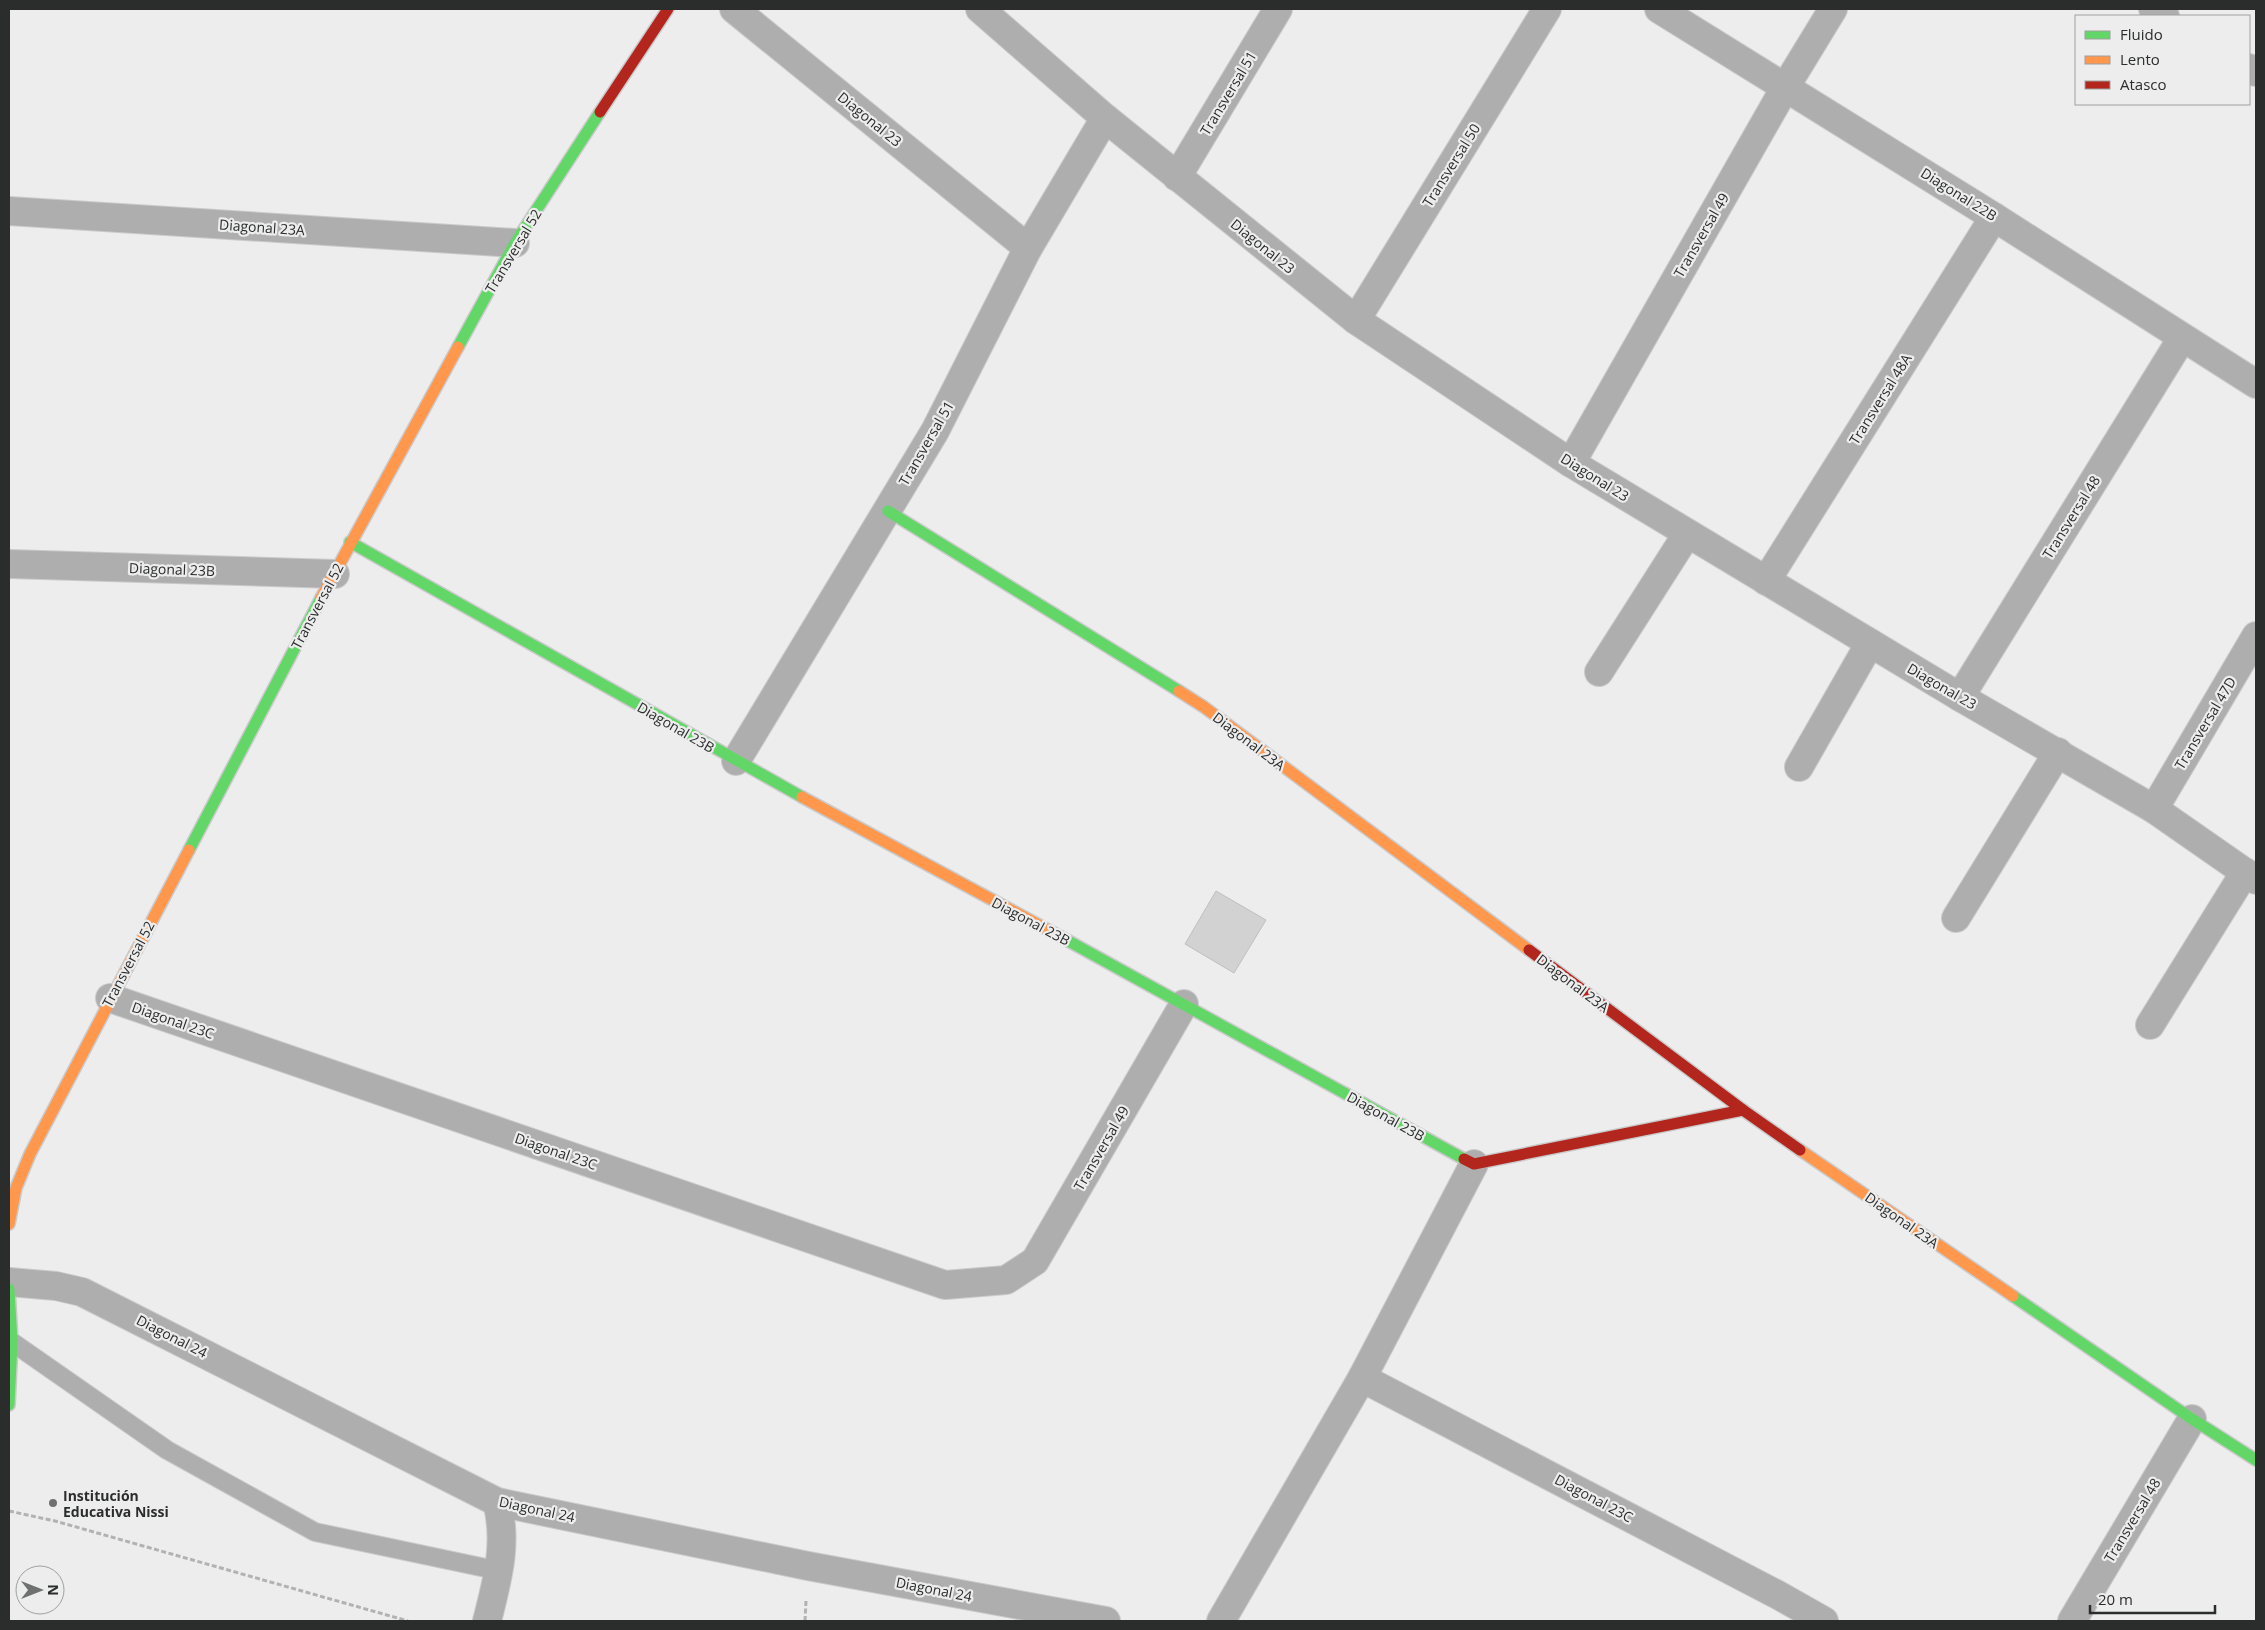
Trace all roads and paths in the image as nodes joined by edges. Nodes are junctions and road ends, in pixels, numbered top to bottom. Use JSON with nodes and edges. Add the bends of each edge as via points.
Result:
{"nodes":[{"id":1,"x":668,"y":9,"type":"edge"},
{"id":2,"x":734,"y":9,"type":"edge"},
{"id":3,"x":980,"y":9,"type":"edge"},
{"id":4,"x":1278,"y":9,"type":"edge"},
{"id":5,"x":1547,"y":9,"type":"edge"},
{"id":6,"x":1659,"y":9,"type":"edge"},
{"id":7,"x":1833,"y":9,"type":"edge"},
{"id":8,"x":1006,"y":18,"type":"edge"},
{"id":9,"x":1786,"y":86,"type":"junction"},
{"id":10,"x":1105,"y":118,"type":"junction"},
{"id":11,"x":1178,"y":178,"type":"junction"},
{"id":12,"x":9,"y":211,"type":"edge"},
{"id":13,"x":1994,"y":217,"type":"junction"},
{"id":14,"x":515,"y":243,"type":"junction"},
{"id":15,"x":1028,"y":248,"type":"junction"},
{"id":16,"x":1356,"y":320,"type":"junction"},
{"id":17,"x":2182,"y":338,"type":"junction"},
{"id":18,"x":2256,"y":384,"type":"edge"},
{"id":19,"x":1571,"y":463,"type":"junction"},
{"id":20,"x":888,"y":511,"type":"junction"},
{"id":21,"x":1687,"y":534,"type":"junction"},
{"id":22,"x":350,"y":542,"type":"junction"},
{"id":23,"x":9,"y":564,"type":"edge"},
{"id":24,"x":335,"y":574,"type":"junction"},
{"id":25,"x":1766,"y":581,"type":"junction"},
{"id":26,"x":2256,"y":636,"type":"edge"},
{"id":27,"x":1870,"y":643,"type":"junction"},
{"id":28,"x":1599,"y":672,"type":"dead end"},
{"id":29,"x":1960,"y":696,"type":"junction"},
{"id":30,"x":2058,"y":752,"type":"junction"},
{"id":31,"x":736,"y":761,"type":"junction"},
{"id":32,"x":1799,"y":766,"type":"dead end"},
{"id":33,"x":2154,"y":809,"type":"junction"},
{"id":34,"x":2251,"y":876,"type":"edge"},
{"id":35,"x":1956,"y":918,"type":"dead end"},
{"id":36,"x":110,"y":998,"type":"junction"},
{"id":37,"x":1184,"y":1004,"type":"junction"},
{"id":38,"x":2150,"y":1025,"type":"dead end"},
{"id":39,"x":1743,"y":1110,"type":"junction"},
{"id":40,"x":1474,"y":1164,"type":"junction"},
{"id":41,"x":9,"y":1213,"type":"edge"},
{"id":42,"x":1006,"y":1280,"type":"joint"},
{"id":43,"x":9,"y":1282,"type":"edge"},
{"id":44,"x":9,"y":1289,"type":"edge"},
{"id":45,"x":11,"y":1342,"type":"edge"},
{"id":46,"x":1362,"y":1378,"type":"junction"},
{"id":47,"x":9,"y":1406,"type":"edge"},
{"id":48,"x":2192,"y":1420,"type":"junction"},
{"id":49,"x":2256,"y":1460,"type":"edge"},
{"id":50,"x":497,"y":1502,"type":"junction"},
{"id":51,"x":9,"y":1511,"type":"edge"},
{"id":52,"x":500,"y":1571,"type":"junction"},
{"id":53,"x":1778,"y":1594,"type":"junction"},
{"id":54,"x":408,"y":1621,"type":"edge"},
{"id":55,"x":487,"y":1621,"type":"edge"},
{"id":56,"x":1106,"y":1621,"type":"edge"},
{"id":57,"x":1221,"y":1621,"type":"edge"},
{"id":58,"x":1779,"y":1621,"type":"edge"},
{"id":59,"x":1824,"y":1621,"type":"edge"},
{"id":60,"x":2072,"y":1621,"type":"edge"}],
"edges":[{"from":1,"to":14,"type":"street","name":"Transversal 52"},
{"from":2,"to":15,"type":"street","name":"Diagonal 23"},
{"from":3,"to":8,"type":"street","name":"Diagonal 23"},
{"from":4,"to":11,"type":"street","name":"Transversal 51"},
{"from":5,"to":16,"type":"street","name":"Transversal 50"},
{"from":6,"to":9,"type":"street","name":"Diagonal 22B"},
{"from":7,"to":9,"type":"street","name":"Transversal 49"},
{"from":8,"to":10,"type":"street","name":"Diagonal 23"},
{"from":9,"to":13,"type":"street","name":"Diagonal 22B"},
{"from":9,"to":19,"type":"street","name":"Transversal 49"},
{"from":10,"to":11,"type":"street","name":"Diagonal 23"},
{"from":10,"to":15,"type":"street","name":"Transversal 51"},
{"from":11,"to":16,"type":"street","name":"Diagonal 23"},
{"from":12,"to":14,"type":"street","name":"Diagonal 23A"},
{"from":13,"to":17,"type":"street","name":"Diagonal 22B"},
{"from":13,"to":25,"type":"street","name":"Transversal 48A"},
{"from":14,"to":22,"type":"street","name":"Transversal 52"},
{"from":15,"to":20,"type":"street","name":"Transversal 51","via":[[935,432]]},
{"from":16,"to":19,"type":"street","name":"Diagonal 23"},
{"from":17,"to":18,"type":"street","name":"Diagonal 22B"},
{"from":17,"to":29,"type":"street","name":"Transversal 48"},
{"from":19,"to":21,"type":"street","name":"Diagonal 23"},
{"from":20,"to":31,"type":"street","name":"Transversal 51"},
{"from":20,"to":39,"type":"street","name":"Diagonal 23A","via":[[1204,708]]},
{"from":21,"to":25,"type":"street","name":"Diagonal 23"},
{"from":21,"to":28,"type":"street"},
{"from":22,"to":24,"type":"street","name":"Transversal 52"},
{"from":22,"to":31,"type":"street","name":"Diagonal 23B"},
{"from":23,"to":24,"type":"street","name":"Diagonal 23B"},
{"from":24,"to":36,"type":"street","name":"Transversal 52"},
{"from":25,"to":27,"type":"street","name":"Diagonal 23"},
{"from":26,"to":33,"type":"street","name":"Transversal 47D"},
{"from":27,"to":29,"type":"street","name":"Diagonal 23"},
{"from":27,"to":32,"type":"street"},
{"from":29,"to":30,"type":"street","name":"Diagonal 23"},
{"from":30,"to":33,"type":"street","name":"Diagonal 23"},
{"from":30,"to":35,"type":"street"},
{"from":31,"to":37,"type":"street","name":"Diagonal 23B"},
{"from":33,"to":34,"type":"street","name":"Diagonal 23"},
{"from":34,"to":38,"type":"street"},
{"from":36,"to":41,"type":"street","name":"Transversal 52","via":[[19,1176]]},
{"from":36,"to":42,"type":"street","name":"Diagonal 23C","via":[[945,1285]]},
{"from":37,"to":40,"type":"street","name":"Diagonal 23B"},
{"from":37,"to":42,"type":"street","name":"Transversal 49","via":[[1035,1261]]},
{"from":39,"to":40,"type":"street"},
{"from":39,"to":48,"type":"street","name":"Diagonal 23A"},
{"from":40,"to":46,"type":"street"},
{"from":43,"to":50,"type":"street","name":"Diagonal 24","via":[[82,1292]]},
{"from":44,"to":45,"type":"street"},
{"from":45,"to":47,"type":"street"},
{"from":45,"to":52,"type":"lane","via":[[167,1450],[316,1532]]},
{"from":46,"to":53,"type":"street","name":"Diagonal 23C"},
{"from":46,"to":57,"type":"street"},
{"from":48,"to":49,"type":"street","name":"Diagonal 23A"},
{"from":48,"to":60,"type":"street","name":"Transversal 48"},
{"from":50,"to":52,"type":"street","via":[[503,1540]]},
{"from":50,"to":56,"type":"street","name":"Diagonal 24","via":[[808,1566]]},
{"from":51,"to":54,"type":"path"},
{"from":52,"to":55,"type":"street"},
{"from":53,"to":58,"type":"street"},
{"from":53,"to":59,"type":"street","name":"Diagonal 23C"}]}
